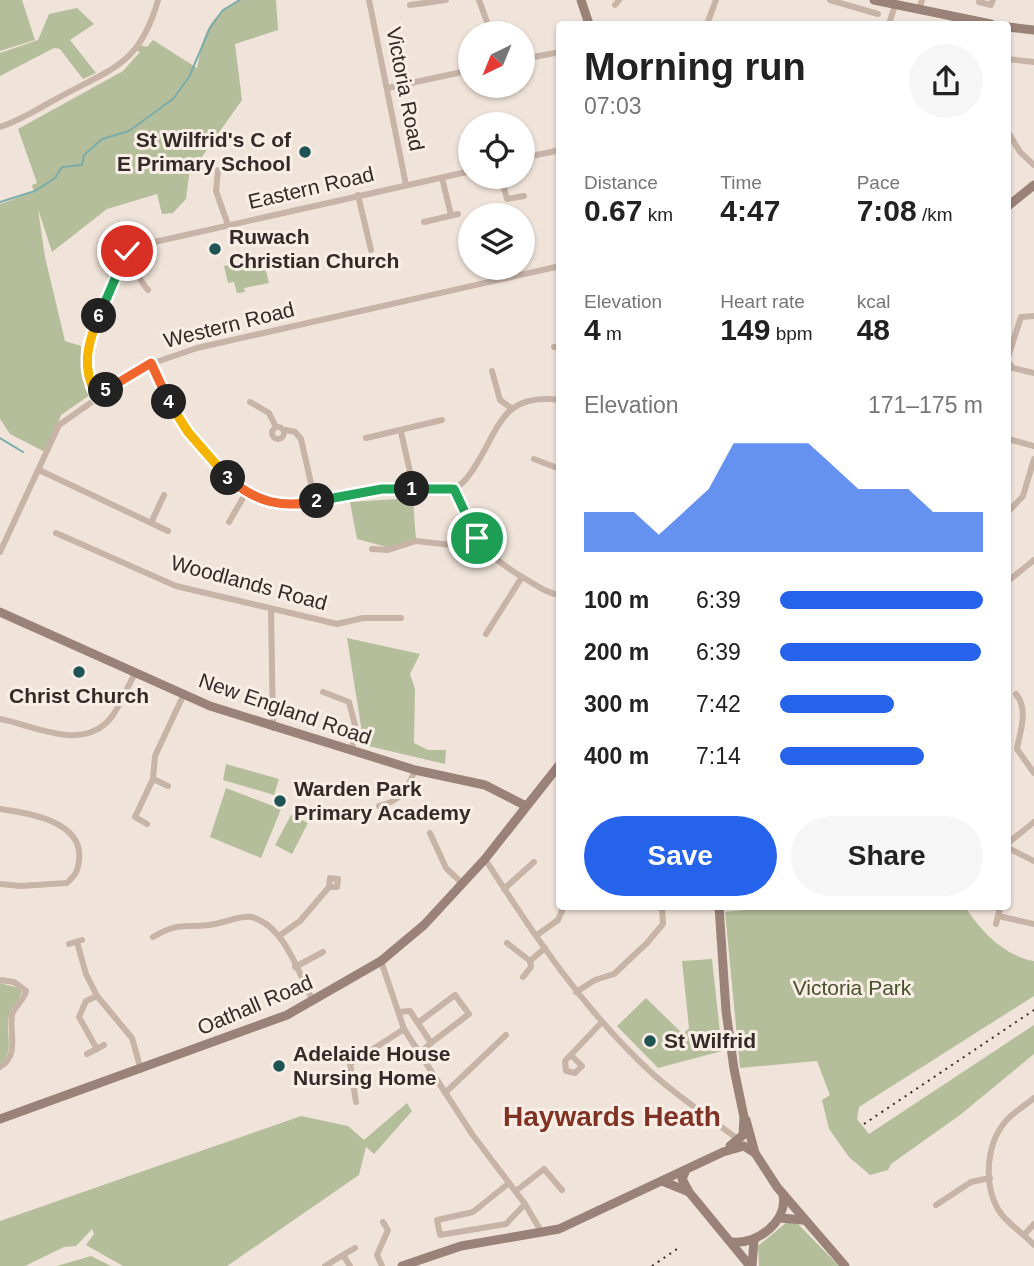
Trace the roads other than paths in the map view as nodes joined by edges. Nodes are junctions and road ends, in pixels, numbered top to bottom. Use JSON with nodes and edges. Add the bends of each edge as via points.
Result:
{"nodes":[{"id":1,"x":158,"y":0,"type":"edge"},
{"id":2,"x":369,"y":0,"type":"edge"},
{"id":3,"x":446,"y":0,"type":"edge"},
{"id":4,"x":479,"y":0,"type":"edge"},
{"id":5,"x":581,"y":0,"type":"edge"},
{"id":6,"x":716,"y":0,"type":"edge"},
{"id":7,"x":830,"y":0,"type":"edge"},
{"id":8,"x":874,"y":0,"type":"edge"},
{"id":9,"x":922,"y":0,"type":"edge"},
{"id":10,"x":929,"y":0,"type":"edge"},
{"id":11,"x":993,"y":0,"type":"edge"},
{"id":12,"x":847,"y":2,"type":"edge"},
{"id":13,"x":979,"y":2,"type":"dead end"},
{"id":14,"x":410,"y":5,"type":"dead end"},
{"id":15,"x":895,"y":5,"type":"junction"},
{"id":16,"x":922,"y":11,"type":"junction"},
{"id":17,"x":878,"y":14,"type":"dead end"},
{"id":18,"x":487,"y":21,"type":"edge"},
{"id":19,"x":588,"y":21,"type":"edge"},
{"id":20,"x":708,"y":21,"type":"edge"},
{"id":21,"x":890,"y":21,"type":"edge"},
{"id":22,"x":975,"y":21,"type":"edge"},
{"id":23,"x":1011,"y":27,"type":"edge"},
{"id":24,"x":1034,"y":30,"type":"edge"},
{"id":25,"x":556,"y":53,"type":"edge"},
{"id":26,"x":536,"y":57,"type":"edge"},
{"id":27,"x":1011,"y":59,"type":"edge"},
{"id":28,"x":1034,"y":62,"type":"edge"},
{"id":29,"x":458,"y":73,"type":"edge"},
{"id":30,"x":388,"y":88,"type":"junction"},
{"id":31,"x":0,"y":127,"type":"edge"},
{"id":32,"x":1011,"y":137,"type":"edge"},
{"id":33,"x":556,"y":151,"type":"edge"},
{"id":34,"x":535,"y":155,"type":"edge"},
{"id":35,"x":1034,"y":165,"type":"edge"},
{"id":36,"x":218,"y":170,"type":"dead end"},
{"id":37,"x":458,"y":174,"type":"edge"},
{"id":38,"x":442,"y":178,"type":"junction"},
{"id":39,"x":406,"y":185,"type":"junction"},
{"id":40,"x":1034,"y":185,"type":"edge"},
{"id":41,"x":504,"y":189,"type":"edge"},
{"id":42,"x":358,"y":195,"type":"junction"},
{"id":43,"x":524,"y":196,"type":"dead end"},
{"id":44,"x":1011,"y":204,"type":"edge"},
{"id":45,"x":424,"y":222,"type":"dead end"},
{"id":46,"x":228,"y":225,"type":"junction"},
{"id":47,"x":371,"y":250,"type":"dead end"},
{"id":48,"x":127,"y":251,"type":"junction"},
{"id":49,"x":556,"y":267,"type":"edge"},
{"id":50,"x":148,"y":290,"type":"dead end"},
{"id":51,"x":1034,"y":316,"type":"edge"},
{"id":52,"x":1011,"y":349,"type":"edge"},
{"id":53,"x":151,"y":363,"type":"junction"},
{"id":54,"x":1011,"y":364,"type":"edge"},
{"id":55,"x":492,"y":372,"type":"dead end"},
{"id":56,"x":1034,"y":373,"type":"edge"},
{"id":57,"x":97,"y":397,"type":"junction"},
{"id":58,"x":556,"y":400,"type":"edge"},
{"id":59,"x":250,"y":402,"type":"dead end"},
{"id":60,"x":511,"y":408,"type":"junction"},
{"id":61,"x":442,"y":420,"type":"dead end"},
{"id":62,"x":276,"y":427,"type":"junction"},
{"id":63,"x":286,"y":430,"type":"junction"},
{"id":64,"x":401,"y":432,"type":"junction"},
{"id":65,"x":366,"y":438,"type":"dead end"},
{"id":66,"x":1011,"y":440,"type":"edge"},
{"id":67,"x":1034,"y":446,"type":"edge"},
{"id":68,"x":534,"y":459,"type":"dead end"},
{"id":69,"x":1034,"y":459,"type":"edge"},
{"id":70,"x":556,"y":467,"type":"edge"},
{"id":71,"x":39,"y":470,"type":"junction"},
{"id":72,"x":410,"y":489,"type":"junction"},
{"id":73,"x":454,"y":489,"type":"junction"},
{"id":74,"x":247,"y":491,"type":"junction"},
{"id":75,"x":164,"y":495,"type":"dead end"},
{"id":76,"x":315,"y":501,"type":"junction"},
{"id":77,"x":1011,"y":509,"type":"edge"},
{"id":78,"x":229,"y":522,"type":"dead end"},
{"id":79,"x":151,"y":523,"type":"junction"},
{"id":80,"x":168,"y":531,"type":"dead end"},
{"id":81,"x":56,"y":533,"type":"dead end"},
{"id":82,"x":477,"y":538,"type":"junction"},
{"id":83,"x":372,"y":549,"type":"dead end"},
{"id":84,"x":0,"y":552,"type":"edge"},
{"id":85,"x":1034,"y":560,"type":"edge"},
{"id":86,"x":522,"y":577,"type":"junction"},
{"id":87,"x":1011,"y":579,"type":"edge"},
{"id":88,"x":556,"y":594,"type":"edge"},
{"id":89,"x":271,"y":610,"type":"junction"},
{"id":90,"x":0,"y":611,"type":"edge"},
{"id":91,"x":401,"y":618,"type":"dead end"},
{"id":92,"x":486,"y":634,"type":"dead end"},
{"id":93,"x":136,"y":672,"type":"junction"},
{"id":94,"x":323,"y":692,"type":"dead end"},
{"id":95,"x":184,"y":694,"type":"junction"},
{"id":96,"x":1016,"y":694,"type":"dead end"},
{"id":97,"x":0,"y":719,"type":"edge"},
{"id":98,"x":273,"y":727,"type":"junction"},
{"id":99,"x":352,"y":751,"type":"junction"},
{"id":100,"x":556,"y":769,"type":"edge"},
{"id":101,"x":415,"y":770,"type":"junction"},
{"id":102,"x":1034,"y":773,"type":"edge"},
{"id":103,"x":153,"y":779,"type":"junction"},
{"id":104,"x":168,"y":786,"type":"dead end"},
{"id":105,"x":379,"y":806,"type":"dead end"},
{"id":106,"x":526,"y":806,"type":"junction"},
{"id":107,"x":0,"y":809,"type":"edge"},
{"id":108,"x":1034,"y":822,"type":"edge"},
{"id":109,"x":148,"y":824,"type":"dead end"},
{"id":110,"x":430,"y":833,"type":"dead end"},
{"id":111,"x":1011,"y":841,"type":"edge"},
{"id":112,"x":1011,"y":850,"type":"edge"},
{"id":113,"x":485,"y":859,"type":"junction"},
{"id":114,"x":1034,"y":861,"type":"edge"},
{"id":115,"x":534,"y":862,"type":"dead end"},
{"id":116,"x":0,"y":884,"type":"edge"},
{"id":117,"x":463,"y":884,"type":"junction"},
{"id":118,"x":329,"y":887,"type":"dead end"},
{"id":119,"x":504,"y":890,"type":"junction"},
{"id":120,"x":562,"y":910,"type":"edge"},
{"id":121,"x":662,"y":910,"type":"edge"},
{"id":122,"x":719,"y":910,"type":"edge"},
{"id":123,"x":996,"y":924,"type":"dead end"},
{"id":124,"x":1034,"y":924,"type":"edge"},
{"id":125,"x":537,"y":935,"type":"junction"},
{"id":126,"x":279,"y":936,"type":"junction"},
{"id":127,"x":153,"y":937,"type":"dead end"},
{"id":128,"x":507,"y":943,"type":"dead end"},
{"id":129,"x":69,"y":944,"type":"dead end"},
{"id":130,"x":545,"y":948,"type":"junction"},
{"id":131,"x":323,"y":952,"type":"dead end"},
{"id":132,"x":381,"y":961,"type":"junction"},
{"id":133,"x":530,"y":961,"type":"junction"},
{"id":134,"x":295,"y":967,"type":"junction"},
{"id":135,"x":523,"y":977,"type":"dead end"},
{"id":136,"x":0,"y":980,"type":"edge"},
{"id":137,"x":576,"y":992,"type":"junction"},
{"id":138,"x":97,"y":996,"type":"junction"},
{"id":139,"x":313,"y":1002,"type":"junction"},
{"id":140,"x":399,"y":1012,"type":"junction"},
{"id":141,"x":419,"y":1022,"type":"junction"},
{"id":142,"x":602,"y":1022,"type":"junction"},
{"id":143,"x":404,"y":1029,"type":"junction"},
{"id":144,"x":506,"y":1035,"type":"dead end"},
{"id":145,"x":431,"y":1043,"type":"junction"},
{"id":146,"x":87,"y":1054,"type":"dead end"},
{"id":147,"x":420,"y":1054,"type":"junction"},
{"id":148,"x":571,"y":1055,"type":"dead end"},
{"id":149,"x":0,"y":1066,"type":"edge"},
{"id":150,"x":141,"y":1070,"type":"junction"},
{"id":151,"x":444,"y":1093,"type":"junction"},
{"id":152,"x":1034,"y":1098,"type":"edge"},
{"id":153,"x":356,"y":1102,"type":"dead end"},
{"id":154,"x":744,"y":1117,"type":"junction"},
{"id":155,"x":0,"y":1119,"type":"edge"},
{"id":156,"x":724,"y":1130,"type":"junction"},
{"id":157,"x":743,"y":1143,"type":"junction"},
{"id":158,"x":724,"y":1150,"type":"junction"},
{"id":159,"x":755,"y":1153,"type":"junction"},
{"id":160,"x":686,"y":1170,"type":"junction"},
{"id":161,"x":990,"y":1178,"type":"junction"},
{"id":162,"x":662,"y":1181,"type":"junction"},
{"id":163,"x":509,"y":1183,"type":"junction"},
{"id":164,"x":562,"y":1190,"type":"dead end"},
{"id":165,"x":516,"y":1191,"type":"junction"},
{"id":166,"x":689,"y":1192,"type":"junction"},
{"id":167,"x":783,"y":1195,"type":"junction"},
{"id":168,"x":525,"y":1204,"type":"junction"},
{"id":169,"x":936,"y":1205,"type":"dead end"},
{"id":170,"x":780,"y":1219,"type":"junction"},
{"id":171,"x":803,"y":1220,"type":"junction"},
{"id":172,"x":383,"y":1222,"type":"dead end"},
{"id":173,"x":1034,"y":1224,"type":"edge"},
{"id":174,"x":542,"y":1233,"type":"junction"},
{"id":175,"x":1024,"y":1235,"type":"junction"},
{"id":176,"x":754,"y":1240,"type":"junction"},
{"id":177,"x":733,"y":1242,"type":"junction"},
{"id":178,"x":1034,"y":1245,"type":"edge"},
{"id":179,"x":355,"y":1248,"type":"dead end"},
{"id":180,"x":343,"y":1255,"type":"junction"},
{"id":181,"x":325,"y":1266,"type":"edge"},
{"id":182,"x":350,"y":1266,"type":"edge"},
{"id":183,"x":382,"y":1266,"type":"edge"},
{"id":184,"x":402,"y":1266,"type":"edge"},
{"id":185,"x":751,"y":1266,"type":"edge"},
{"id":186,"x":845,"y":1266,"type":"edge"}],
"edges":[{"from":1,"to":31,"type":"street","via":[[144,39],[121,65]]},
{"from":2,"to":30,"type":"street","name":"Victoria Road"},
{"from":3,"to":14,"type":"street"},
{"from":4,"to":18,"type":"street"},
{"from":5,"to":19,"type":"main road"},
{"from":6,"to":20,"type":"street"},
{"from":7,"to":12,"type":"street"},
{"from":8,"to":15,"type":"main road"},
{"from":9,"to":16,"type":"street"},
{"from":10,"to":16,"type":"street"},
{"from":11,"to":13,"type":"street","via":[[991,5]]},
{"from":12,"to":17,"type":"street"},
{"from":15,"to":16,"type":"main road"},
{"from":15,"to":21,"type":"street"},
{"from":16,"to":22,"type":"main road"},
{"from":23,"to":24,"type":"main road"},
{"from":25,"to":26,"type":"street"},
{"from":27,"to":28,"type":"street"},
{"from":29,"to":30,"type":"street"},
{"from":30,"to":39,"type":"street","name":"Victoria Road"},
{"from":32,"to":35,"type":"street"},
{"from":33,"to":34,"type":"street"},
{"from":36,"to":46,"type":"street","via":[[216,191]]},
{"from":37,"to":38,"type":"street","name":"Eastern Road"},
{"from":38,"to":39,"type":"street","name":"Eastern Road"},
{"from":38,"to":45,"type":"street","via":[[454,214]]},
{"from":39,"to":42,"type":"street","name":"Eastern Road"},
{"from":40,"to":44,"type":"main road"},
{"from":41,"to":43,"type":"street","via":[[507,199]]},
{"from":42,"to":46,"type":"street","name":"Eastern Road"},
{"from":42,"to":47,"type":"street"},
{"from":46,"to":48,"type":"street","name":"Eastern Road"},
{"from":48,"to":50,"type":"street","via":[[137,278]]},
{"from":48,"to":57,"type":"street","via":[[86,351],[86,368]]},
{"from":49,"to":53,"type":"street","name":"Western Road","via":[[197,348]]},
{"from":51,"to":52,"type":"street","via":[[1021,317]]},
{"from":53,"to":57,"type":"street","name":"Western Road"},
{"from":53,"to":74,"type":"street","via":[[188,432],[221,472]]},
{"from":54,"to":56,"type":"street"},
{"from":55,"to":60,"type":"street","via":[[500,400]]},
{"from":57,"to":71,"type":"street","name":"Western Road","via":[[59,425]]},
{"from":58,"to":60,"type":"street","via":[[524,400]]},
{"from":59,"to":62,"type":"street","via":[[269,412]]},
{"from":60,"to":73,"type":"street","via":[[466,480]]},
{"from":61,"to":64,"type":"street"},
{"from":62,"to":63,"type":"street"},
{"from":62,"to":63,"type":"street","via":[[272,431],[275,439],[283,437]]},
{"from":63,"to":76,"type":"street","via":[[301,439]]},
{"from":64,"to":65,"type":"street"},
{"from":64,"to":72,"type":"street"},
{"from":66,"to":67,"type":"street"},
{"from":68,"to":70,"type":"street"},
{"from":69,"to":77,"type":"street","via":[[1023,496]]},
{"from":71,"to":79,"type":"street"},
{"from":71,"to":84,"type":"street","name":"Western Road"},
{"from":72,"to":73,"type":"street"},
{"from":72,"to":76,"type":"street","via":[[382,489]]},
{"from":73,"to":82,"type":"street"},
{"from":74,"to":76,"type":"street","via":[[275,505]]},
{"from":74,"to":78,"type":"street"},
{"from":75,"to":79,"type":"street"},
{"from":79,"to":80,"type":"street"},
{"from":81,"to":89,"type":"street","name":"Woodlands Road","via":[[176,586]]},
{"from":82,"to":83,"type":"street","via":[[451,545],[416,541],[388,550]]},
{"from":82,"to":86,"type":"street","via":[[493,559]]},
{"from":85,"to":87,"type":"street"},
{"from":86,"to":88,"type":"street"},
{"from":86,"to":92,"type":"street"},
{"from":89,"to":91,"type":"street","name":"Woodlands Road","via":[[337,624],[363,618]]},
{"from":89,"to":98,"type":"street"},
{"from":90,"to":93,"type":"main road","name":"New England Road"},
{"from":93,"to":95,"type":"main road","name":"New England Road"},
{"from":93,"to":97,"type":"street","via":[[106,723],[85,735]]},
{"from":94,"to":99,"type":"street","via":[[349,702],[355,725]]},
{"from":95,"to":98,"type":"main road","name":"New England Road"},
{"from":95,"to":103,"type":"street","via":[[166,741],[155,756]]},
{"from":96,"to":102,"type":"street","via":[[1023,715],[1017,749]]},
{"from":98,"to":99,"type":"main road","name":"New England Road"},
{"from":99,"to":101,"type":"main road","name":"New England Road"},
{"from":100,"to":106,"type":"main road","name":"Oathall Road"},
{"from":101,"to":105,"type":"street","via":[[406,792],[394,803]]},
{"from":101,"to":106,"type":"main road","name":"New England Road","via":[[485,785]]},
{"from":103,"to":104,"type":"street"},
{"from":103,"to":109,"type":"street","via":[[135,817]]},
{"from":106,"to":113,"type":"main road","name":"Oathall Road"},
{"from":107,"to":116,"type":"street","via":[[57,824],[72,832],[81,847],[77,873],[67,883]]},
{"from":108,"to":111,"type":"street"},
{"from":110,"to":117,"type":"street","via":[[446,868]]},
{"from":112,"to":114,"type":"street"},
{"from":113,"to":117,"type":"main road","name":"Oathall Road"},
{"from":113,"to":119,"type":"street"},
{"from":115,"to":119,"type":"street"},
{"from":117,"to":132,"type":"main road","name":"Oathall Road"},
{"from":118,"to":126,"type":"street","via":[[300,921]]},
{"from":119,"to":125,"type":"street"},
{"from":120,"to":125,"type":"street","via":[[558,920]]},
{"from":121,"to":137,"type":"street","via":[[663,924],[648,943],[614,974]]},
{"from":122,"to":154,"type":"main road","via":[[731,1052]]},
{"from":123,"to":124,"type":"street","via":[[999,912]]},
{"from":125,"to":130,"type":"street"},
{"from":126,"to":127,"type":"street","via":[[249,916],[206,925],[173,925]]},
{"from":126,"to":134,"type":"street"},
{"from":128,"to":133,"type":"street"},
{"from":129,"to":138,"type":"street","via":[[80,941],[86,974]]},
{"from":130,"to":133,"type":"street"},
{"from":130,"to":137,"type":"street"},
{"from":131,"to":134,"type":"street"},
{"from":132,"to":139,"type":"main road","name":"Oathall Road"},
{"from":132,"to":140,"type":"street"},
{"from":133,"to":135,"type":"street"},
{"from":134,"to":139,"type":"street"},
{"from":136,"to":149,"type":"street","via":[[14,982],[26,991],[12,1014],[10,1056]]},
{"from":137,"to":142,"type":"street"},
{"from":138,"to":146,"type":"street","via":[[86,1001],[79,1017],[101,1047]]},
{"from":138,"to":150,"type":"street","via":[[132,1038]]},
{"from":139,"to":150,"type":"main road","name":"Oathall Road"},
{"from":140,"to":141,"type":"street","via":[[410,1011]]},
{"from":140,"to":143,"type":"street"},
{"from":141,"to":145,"type":"street"},
{"from":141,"to":145,"type":"street","via":[[456,995],[469,1013]]},
{"from":142,"to":148,"type":"street"},
{"from":142,"to":156,"type":"street","via":[[662,1082]]},
{"from":143,"to":147,"type":"street"},
{"from":143,"to":153,"type":"street","via":[[350,1064]]},
{"from":144,"to":151,"type":"street"},
{"from":145,"to":147,"type":"street"},
{"from":147,"to":151,"type":"street"},
{"from":150,"to":155,"type":"main road","name":"Oathall Road"},
{"from":151,"to":163,"type":"street"},
{"from":152,"to":161,"type":"street","via":[[998,1132]]},
{"from":154,"to":157,"type":"main road"},
{"from":154,"to":159,"type":"main road"},
{"from":156,"to":157,"type":"street"},
{"from":156,"to":158,"type":"street","via":[[728,1140]]},
{"from":157,"to":158,"type":"main road"},
{"from":157,"to":159,"type":"main road"},
{"from":158,"to":160,"type":"main road"},
{"from":159,"to":167,"type":"main road"},
{"from":160,"to":162,"type":"main road"},
{"from":160,"to":166,"type":"main road","via":[[682,1179]]},
{"from":161,"to":169,"type":"street","via":[[971,1182]]},
{"from":161,"to":175,"type":"street","via":[[996,1206]]},
{"from":162,"to":166,"type":"main road"},
{"from":162,"to":174,"type":"main road"},
{"from":163,"to":165,"type":"street"},
{"from":163,"to":168,"type":"street","via":[[473,1212],[437,1220],[440,1235],[506,1224]]},
{"from":164,"to":165,"type":"street","via":[[544,1169]]},
{"from":165,"to":168,"type":"street"},
{"from":166,"to":177,"type":"main road","via":[[721,1234]]},
{"from":167,"to":170,"type":"main road","via":[[785,1209]]},
{"from":167,"to":171,"type":"main road"},
{"from":168,"to":174,"type":"street"},
{"from":170,"to":171,"type":"main road"},
{"from":170,"to":176,"type":"main road"},
{"from":171,"to":186,"type":"main road"},
{"from":172,"to":183,"type":"street","via":[[388,1230],[377,1255]]},
{"from":173,"to":175,"type":"street"},
{"from":174,"to":184,"type":"main road","via":[[461,1245]]},
{"from":175,"to":178,"type":"street"},
{"from":176,"to":177,"type":"main road"},
{"from":176,"to":185,"type":"main road"},
{"from":177,"to":185,"type":"main road"},
{"from":179,"to":180,"type":"street"},
{"from":180,"to":181,"type":"street"},
{"from":180,"to":182,"type":"street"}]}
